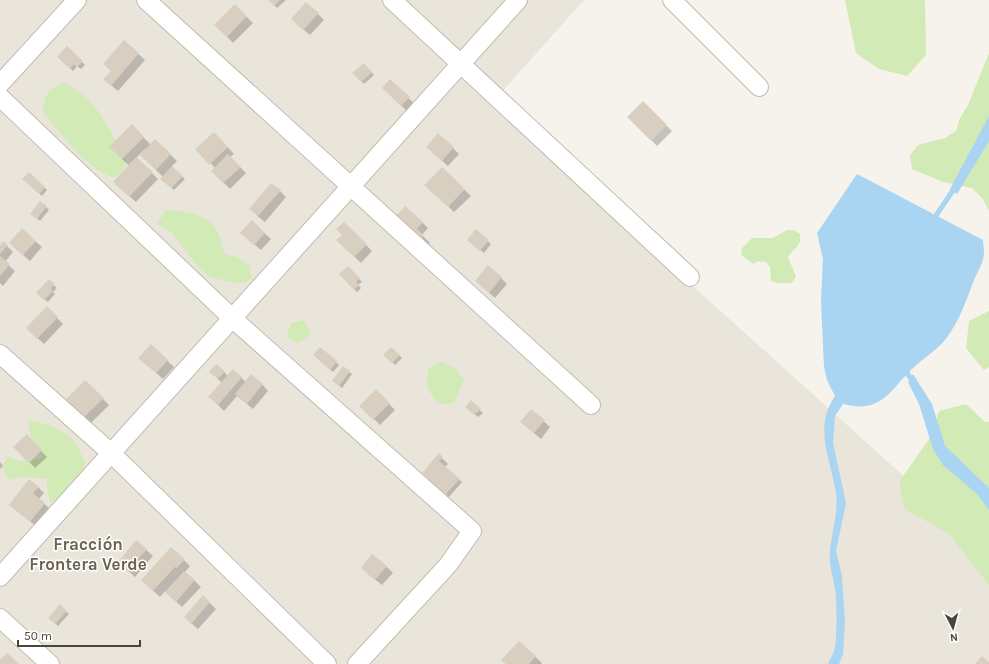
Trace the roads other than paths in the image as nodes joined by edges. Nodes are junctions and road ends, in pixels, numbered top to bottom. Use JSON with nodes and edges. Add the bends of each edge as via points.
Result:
{"nodes":[{"id":1,"x":77,"y":0,"type":"edge"},
{"id":2,"x":146,"y":0,"type":"edge"},
{"id":3,"x":392,"y":0,"type":"edge"},
{"id":4,"x":518,"y":0,"type":"edge"},
{"id":5,"x":672,"y":0,"type":"edge"},
{"id":6,"x":460,"y":64,"type":"junction"},
{"id":7,"x":0,"y":84,"type":"edge"},
{"id":8,"x":759,"y":87,"type":"dead end"},
{"id":9,"x":0,"y":97,"type":"edge"},
{"id":10,"x":351,"y":186,"type":"junction"},
{"id":11,"x":690,"y":277,"type":"dead end"},
{"id":12,"x":232,"y":318,"type":"junction"},
{"id":13,"x":0,"y":354,"type":"edge"},
{"id":14,"x":591,"y":404,"type":"dead end"},
{"id":15,"x":111,"y":453,"type":"junction"},
{"id":16,"x":0,"y":577,"type":"edge"},
{"id":17,"x":0,"y":618,"type":"edge"},
{"id":18,"x":50,"y":664,"type":"edge"},
{"id":19,"x":327,"y":664,"type":"edge"},
{"id":20,"x":357,"y":664,"type":"edge"}],
"edges":[{"from":1,"to":7,"type":"street"},
{"from":2,"to":10,"type":"street"},
{"from":3,"to":6,"type":"street"},
{"from":4,"to":6,"type":"street"},
{"from":5,"to":8,"type":"street"},
{"from":6,"to":10,"type":"street"},
{"from":6,"to":11,"type":"street"},
{"from":9,"to":12,"type":"street"},
{"from":10,"to":12,"type":"street"},
{"from":10,"to":14,"type":"street"},
{"from":12,"to":15,"type":"street"},
{"from":12,"to":20,"type":"street","via":[[472,531],[448,565]]},
{"from":13,"to":15,"type":"street"},
{"from":15,"to":16,"type":"street"},
{"from":15,"to":19,"type":"street"},
{"from":17,"to":18,"type":"street"}]}
